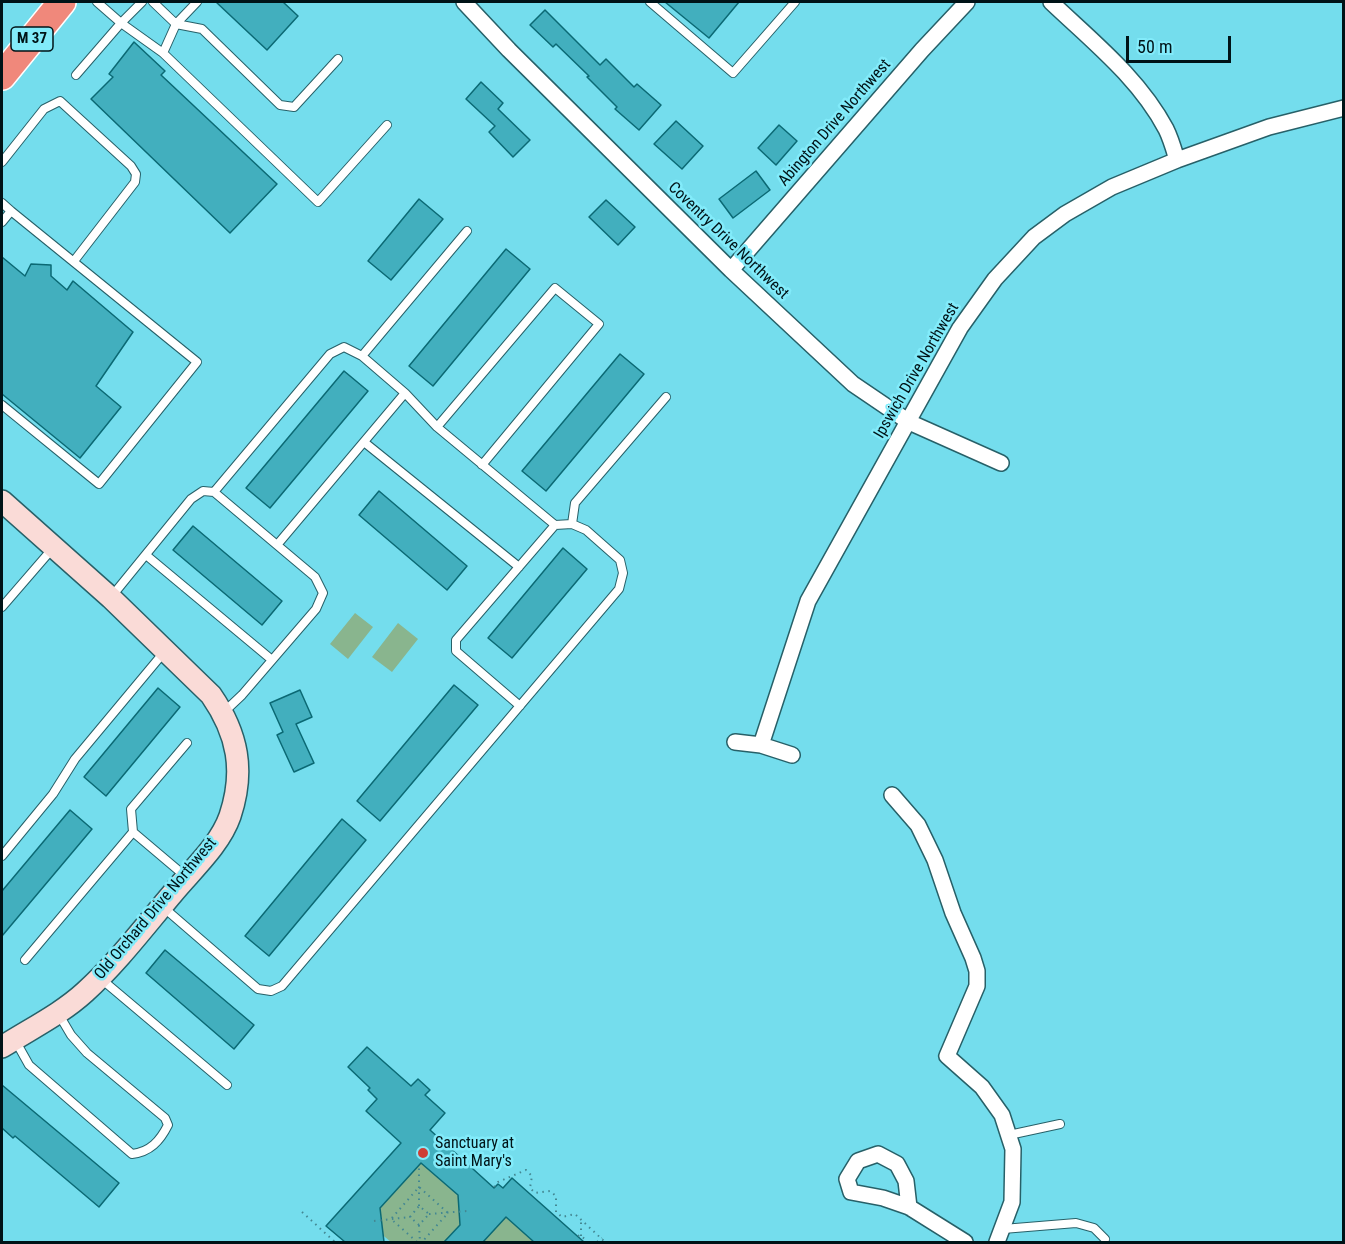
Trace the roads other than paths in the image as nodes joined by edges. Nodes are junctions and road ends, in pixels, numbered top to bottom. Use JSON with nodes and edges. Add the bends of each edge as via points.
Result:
{"nodes":[{"id":1,"x":62,"y":2,"type":"edge"},
{"id":2,"x":97,"y":2,"type":"edge"},
{"id":3,"x":142,"y":2,"type":"edge"},
{"id":4,"x":153,"y":2,"type":"edge"},
{"id":5,"x":197,"y":2,"type":"edge"},
{"id":6,"x":464,"y":2,"type":"edge"},
{"id":7,"x":650,"y":2,"type":"edge"},
{"id":8,"x":795,"y":2,"type":"edge"},
{"id":9,"x":967,"y":2,"type":"edge"},
{"id":10,"x":1051,"y":2,"type":"edge"},
{"id":11,"x":121,"y":23,"type":"junction"},
{"id":12,"x":176,"y":24,"type":"junction"},
{"id":13,"x":163,"y":53,"type":"junction"},
{"id":14,"x":338,"y":59,"type":"dead end"},
{"id":15,"x":76,"y":75,"type":"dead end"},
{"id":16,"x":2,"y":76,"type":"edge"},
{"id":17,"x":1344,"y":108,"type":"edge"},
{"id":18,"x":387,"y":125,"type":"dead end"},
{"id":19,"x":1177,"y":160,"type":"junction"},
{"id":20,"x":2,"y":162,"type":"edge"},
{"id":21,"x":2,"y":203,"type":"edge"},
{"id":22,"x":10,"y":211,"type":"junction"},
{"id":23,"x":2,"y":222,"type":"edge"},
{"id":24,"x":467,"y":231,"type":"dead end"},
{"id":25,"x":74,"y":261,"type":"junction"},
{"id":26,"x":731,"y":270,"type":"junction"},
{"id":27,"x":362,"y":356,"type":"junction"},
{"id":28,"x":405,"y":393,"type":"junction"},
{"id":29,"x":666,"y":397,"type":"dead end"},
{"id":30,"x":2,"y":405,"type":"edge"},
{"id":31,"x":909,"y":422,"type":"junction"},
{"id":32,"x":437,"y":427,"type":"junction"},
{"id":33,"x":364,"y":442,"type":"junction"},
{"id":34,"x":1001,"y":462,"type":"dead end"},
{"id":35,"x":482,"y":465,"type":"junction"},
{"id":36,"x":214,"y":492,"type":"junction"},
{"id":37,"x":2,"y":501,"type":"edge"},
{"id":38,"x":572,"y":524,"type":"junction"},
{"id":39,"x":555,"y":525,"type":"junction"},
{"id":40,"x":277,"y":545,"type":"junction"},
{"id":41,"x":54,"y":547,"type":"junction"},
{"id":42,"x":146,"y":555,"type":"junction"},
{"id":43,"x":519,"y":567,"type":"junction"},
{"id":44,"x":111,"y":598,"type":"junction"},
{"id":45,"x":3,"y":602,"type":"edge"},
{"id":46,"x":166,"y":650,"type":"junction"},
{"id":47,"x":272,"y":660,"type":"junction"},
{"id":48,"x":520,"y":706,"type":"junction"},
{"id":49,"x":223,"y":712,"type":"junction"},
{"id":50,"x":735,"y":742,"type":"dead end"},
{"id":51,"x":187,"y":743,"type":"dead end"},
{"id":52,"x":761,"y":745,"type":"junction"},
{"id":53,"x":792,"y":755,"type":"dead end"},
{"id":54,"x":892,"y":795,"type":"dead end"},
{"id":55,"x":133,"y":832,"type":"junction"},
{"id":56,"x":2,"y":856,"type":"edge"},
{"id":57,"x":186,"y":877,"type":"junction"},
{"id":58,"x":162,"y":906,"type":"junction"},
{"id":59,"x":25,"y":960,"type":"dead end"},
{"id":60,"x":99,"y":977,"type":"junction"},
{"id":61,"x":57,"y":1012,"type":"junction"},
{"id":62,"x":8,"y":1043,"type":"edge"},
{"id":63,"x":227,"y":1084,"type":"dead end"},
{"id":64,"x":1060,"y":1124,"type":"dead end"},
{"id":65,"x":1008,"y":1135,"type":"junction"},
{"id":66,"x":909,"y":1207,"type":"dead end"},
{"id":67,"x":1000,"y":1236,"type":"edge"},
{"id":68,"x":1105,"y":1239,"type":"dead end"},
{"id":69,"x":965,"y":1242,"type":"edge"}],
"edges":[{"from":1,"to":16,"type":"highway","number":"M 37"},
{"from":2,"to":11,"type":"lane"},
{"from":3,"to":11,"type":"lane"},
{"from":4,"to":12,"type":"lane"},
{"from":5,"to":12,"type":"lane"},
{"from":6,"to":26,"type":"street","name":"Coventry Drive Northwest"},
{"from":7,"to":8,"type":"lane","via":[[733,73]]},
{"from":9,"to":26,"type":"street","name":"Abington Drive Northwest"},
{"from":10,"to":19,"type":"street","via":[[1131,78],[1167,131]]},
{"from":11,"to":13,"type":"lane"},
{"from":11,"to":15,"type":"lane"},
{"from":12,"to":13,"type":"lane"},
{"from":12,"to":14,"type":"lane","via":[[202,29],[280,105],[294,107]]},
{"from":13,"to":18,"type":"lane","via":[[318,201]]},
{"from":17,"to":19,"type":"street","name":"Ipswich Drive Northwest","via":[[1269,127]]},
{"from":19,"to":31,"type":"street","name":"Ipswich Drive Northwest","via":[[1112,188],[1034,237],[995,279],[960,328]]},
{"from":20,"to":25,"type":"lane","via":[[44,109],[60,101],[131,166],[135,182]]},
{"from":21,"to":22,"type":"lane"},
{"from":22,"to":23,"type":"lane"},
{"from":22,"to":25,"type":"lane"},
{"from":24,"to":27,"type":"lane"},
{"from":25,"to":30,"type":"lane","via":[[197,362],[99,484]]},
{"from":26,"to":31,"type":"street","name":"Coventry Drive Northwest","via":[[854,384]]},
{"from":27,"to":28,"type":"lane"},
{"from":27,"to":36,"type":"lane","via":[[344,347],[330,354]]},
{"from":28,"to":32,"type":"lane"},
{"from":28,"to":33,"type":"lane"},
{"from":29,"to":38,"type":"lane","via":[[575,503]]},
{"from":31,"to":34,"type":"street","name":"Coventry Drive Northwest"},
{"from":31,"to":52,"type":"street","name":"Ipswich Drive Northwest","via":[[808,601]]},
{"from":32,"to":35,"type":"lane"},
{"from":32,"to":35,"type":"lane","via":[[555,288],[598,324]]},
{"from":33,"to":40,"type":"lane"},
{"from":33,"to":43,"type":"lane"},
{"from":35,"to":39,"type":"lane"},
{"from":36,"to":40,"type":"lane"},
{"from":36,"to":42,"type":"lane","via":[[203,490],[191,499]]},
{"from":37,"to":41,"type":"street","name":"Old Orchard Drive Northwest"},
{"from":38,"to":39,"type":"lane"},
{"from":38,"to":48,"type":"lane","via":[[586,530],[620,560],[623,573],[619,589]]},
{"from":39,"to":43,"type":"lane"},
{"from":40,"to":47,"type":"lane","via":[[315,577],[323,593],[316,609]]},
{"from":41,"to":44,"type":"street","name":"Old Orchard Drive Northwest"},
{"from":41,"to":45,"type":"lane"},
{"from":42,"to":44,"type":"lane"},
{"from":42,"to":47,"type":"lane"},
{"from":43,"to":48,"type":"lane","via":[[456,640],[456,651]]},
{"from":44,"to":46,"type":"street","name":"Old Orchard Drive Northwest"},
{"from":46,"to":49,"type":"street","name":"Old Orchard Drive Northwest"},
{"from":46,"to":56,"type":"lane","via":[[75,759],[53,794]]},
{"from":47,"to":49,"type":"lane"},
{"from":48,"to":58,"type":"lane","via":[[282,986],[271,991],[258,989]]},
{"from":49,"to":57,"type":"street","name":"Old Orchard Drive Northwest","via":[[236,752],[235,796],[224,830]]},
{"from":50,"to":52,"type":"street"},
{"from":51,"to":55,"type":"lane","via":[[131,809]]},
{"from":52,"to":53,"type":"street"},
{"from":54,"to":65,"type":"street","via":[[918,825],[931,851],[977,971],[977,986],[947,1056],[982,1087],[1002,1116]]},
{"from":55,"to":57,"type":"lane"},
{"from":55,"to":59,"type":"lane"},
{"from":57,"to":58,"type":"street","name":"Old Orchard Drive Northwest"},
{"from":58,"to":60,"type":"street","name":"Old Orchard Drive Northwest"},
{"from":60,"to":61,"type":"street","name":"Old Orchard Drive Northwest"},
{"from":60,"to":63,"type":"lane"},
{"from":61,"to":62,"type":"street","name":"Old Orchard Drive Northwest"},
{"from":61,"to":62,"type":"lane","via":[[87,1053],[165,1118],[168,1125],[154,1145],[132,1154],[28,1065]]},
{"from":64,"to":65,"type":"lane"},
{"from":65,"to":67,"type":"street","via":[[1013,1149],[1012,1202]]},
{"from":66,"to":69,"type":"street"},
{"from":67,"to":68,"type":"lane","via":[[1076,1222],[1094,1228]]}]}
